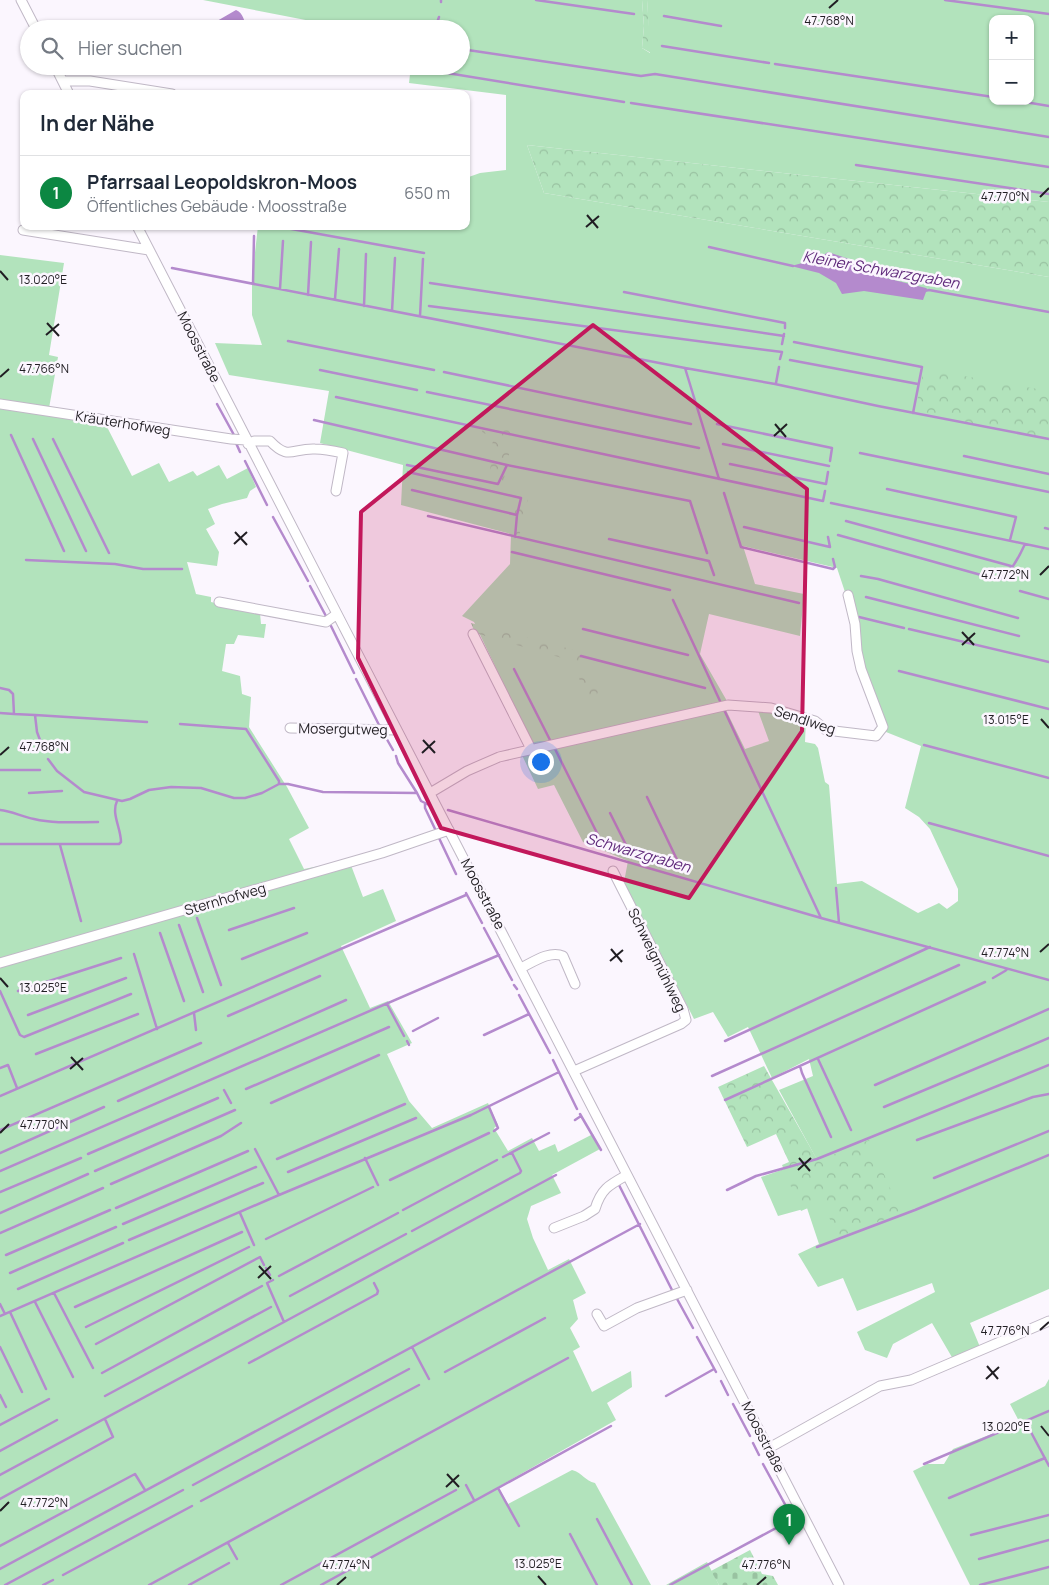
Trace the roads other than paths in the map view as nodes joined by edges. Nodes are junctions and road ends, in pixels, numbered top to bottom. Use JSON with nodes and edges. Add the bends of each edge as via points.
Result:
{"nodes":[{"id":1,"x":21,"y":0,"type":"edge"},
{"id":2,"x":31,"y":20,"type":"edge"},
{"id":3,"x":60,"y":75,"type":"edge"},
{"id":4,"x":63,"y":81,"type":"junction"},
{"id":5,"x":67,"y":90,"type":"edge"},
{"id":6,"x":149,"y":90,"type":"edge"},
{"id":7,"x":23,"y":230,"type":"dead end"},
{"id":8,"x":139,"y":230,"type":"edge"},
{"id":9,"x":149,"y":250,"type":"junction"},
{"id":10,"x":0,"y":404,"type":"edge"},
{"id":11,"x":247,"y":442,"type":"junction"},
{"id":12,"x":336,"y":491,"type":"dead end"},
{"id":13,"x":848,"y":595,"type":"dead end"},
{"id":14,"x":219,"y":602,"type":"dead end"},
{"id":15,"x":337,"y":614,"type":"junction"},
{"id":16,"x":473,"y":634,"type":"dead end"},
{"id":17,"x":290,"y":728,"type":"dead end"},
{"id":18,"x":397,"y":730,"type":"junction"},
{"id":19,"x":531,"y":749,"type":"junction"},
{"id":20,"x":430,"y":793,"type":"junction"},
{"id":21,"x":449,"y":830,"type":"junction"},
{"id":22,"x":613,"y":871,"type":"dead end"},
{"id":23,"x":0,"y":963,"type":"edge"},
{"id":24,"x":521,"y":968,"type":"junction"},
{"id":25,"x":575,"y":984,"type":"dead end"},
{"id":26,"x":574,"y":1071,"type":"junction"},
{"id":27,"x":627,"y":1175,"type":"junction"},
{"id":28,"x":554,"y":1228,"type":"dead end"},
{"id":29,"x":687,"y":1290,"type":"junction"},
{"id":30,"x":597,"y":1314,"type":"dead end"},
{"id":31,"x":1049,"y":1321,"type":"edge"},
{"id":32,"x":769,"y":1448,"type":"junction"},
{"id":33,"x":839,"y":1585,"type":"edge"}],
"edges":[{"from":1,"to":2,"type":"street"},
{"from":3,"to":4,"type":"street"},
{"from":4,"to":5,"type":"street"},
{"from":4,"to":6,"type":"street","via":[[90,80]]},
{"from":7,"to":9,"type":"street"},
{"from":8,"to":9,"type":"street","name":"Moosstraße"},
{"from":9,"to":11,"type":"street","name":"Moosstraße"},
{"from":10,"to":11,"type":"street","name":"Kräuterhofweg"},
{"from":11,"to":12,"type":"street","via":[[270,441],[279,451],[287,452],[313,449],[343,453]]},
{"from":11,"to":15,"type":"street","name":"Moosstraße"},
{"from":13,"to":19,"type":"street","name":"Sendlweg","via":[[861,669],[883,727],[876,736],[826,730],[815,721],[771,708],[728,706]]},
{"from":14,"to":15,"type":"street","via":[[326,622]]},
{"from":15,"to":18,"type":"street","name":"Moosstraße"},
{"from":16,"to":19,"type":"street"},
{"from":17,"to":18,"type":"street","name":"Mosergutweg"},
{"from":18,"to":20,"type":"street","name":"Moosstraße"},
{"from":19,"to":20,"type":"street","name":"Sendlweg","via":[[499,756]]},
{"from":20,"to":21,"type":"street","name":"Moosstraße"},
{"from":21,"to":23,"type":"street","name":"Sternhofweg","via":[[382,853]]},
{"from":21,"to":24,"type":"street","name":"Moosstraße"},
{"from":22,"to":26,"type":"street","name":"Schweigmühlweg","via":[[686,1020]]},
{"from":24,"to":25,"type":"street","via":[[557,953],[563,956]]},
{"from":24,"to":26,"type":"street","name":"Moosstraße"},
{"from":26,"to":27,"type":"street","name":"Moosstraße"},
{"from":27,"to":28,"type":"street","via":[[608,1185],[599,1196],[595,1209]]},
{"from":27,"to":29,"type":"street","name":"Moosstraße"},
{"from":29,"to":30,"type":"street","via":[[637,1308],[604,1326]]},
{"from":29,"to":32,"type":"street","name":"Moosstraße"},
{"from":31,"to":32,"type":"street","via":[[911,1380],[880,1386]]},
{"from":32,"to":33,"type":"street","name":"Moosstraße"}]}
